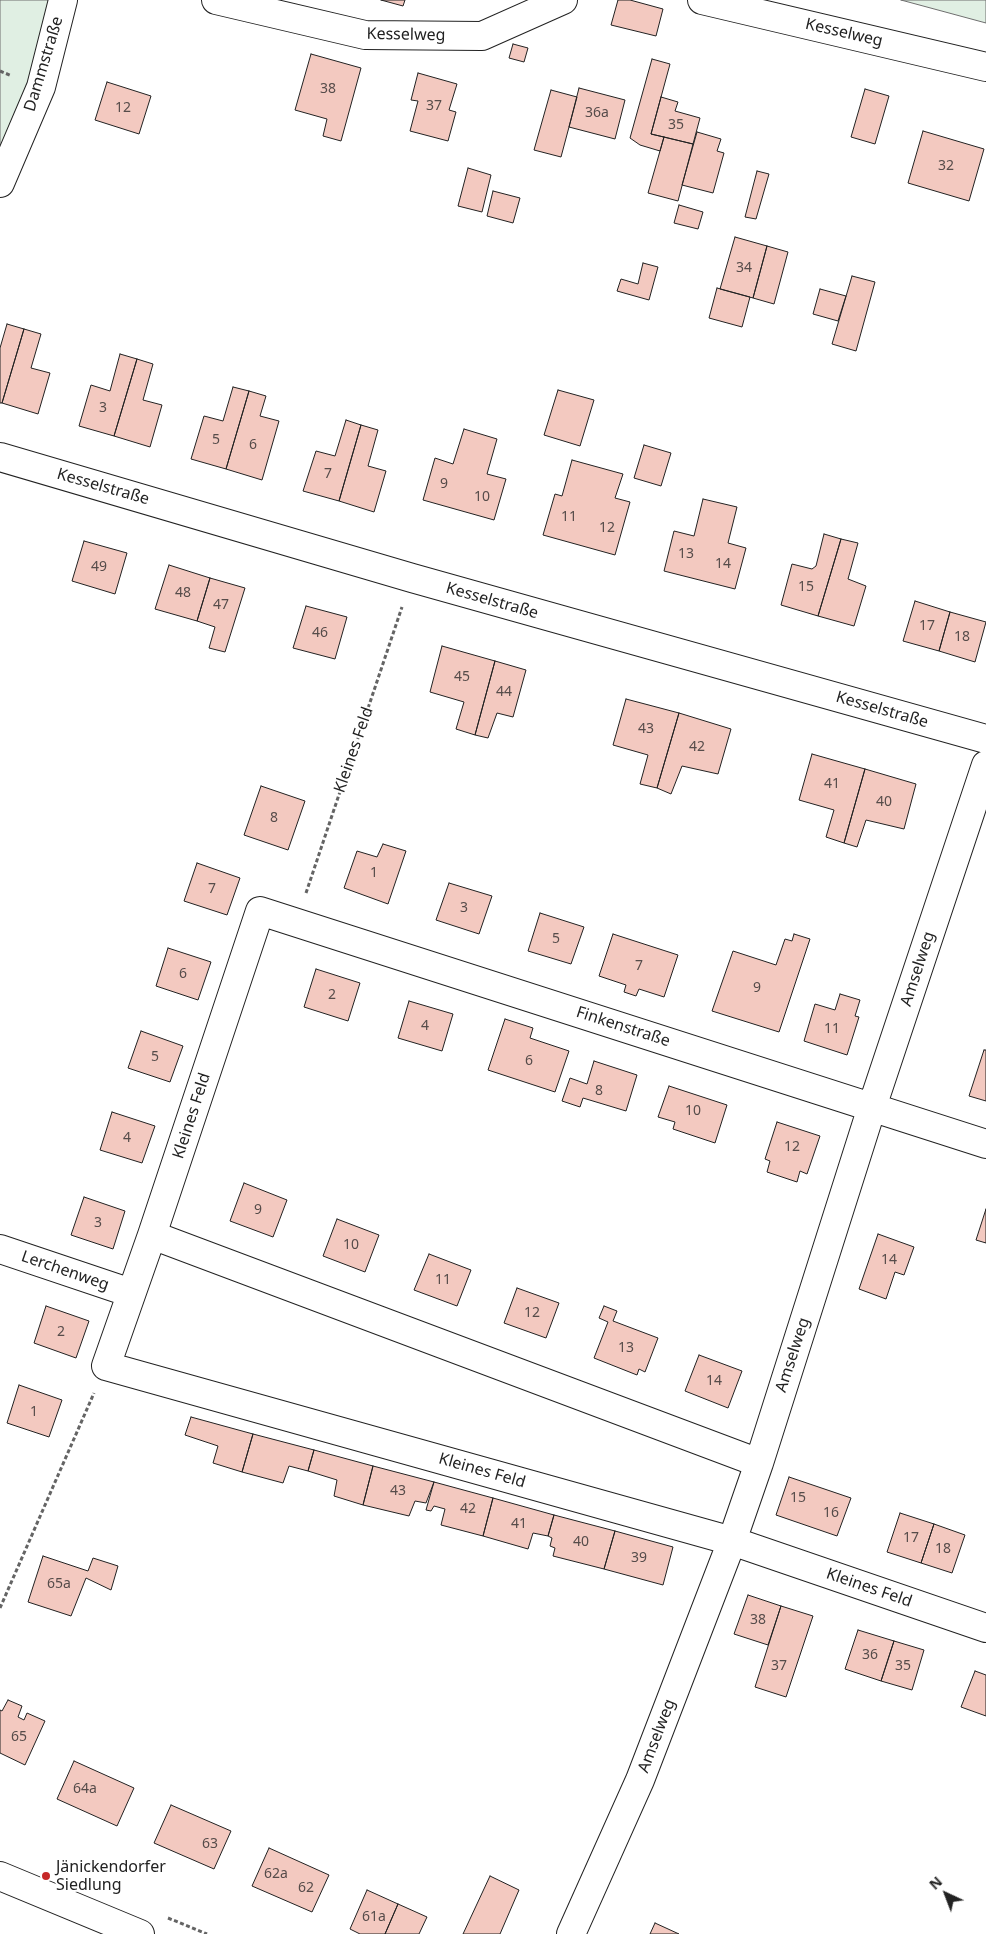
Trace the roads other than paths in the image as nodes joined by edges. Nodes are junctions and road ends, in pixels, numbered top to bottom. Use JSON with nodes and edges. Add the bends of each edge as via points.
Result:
{"nodes":[{"id":1,"x":63,"y":0,"type":"edge"},
{"id":2,"x":216,"y":0,"type":"edge"},
{"id":3,"x":563,"y":0,"type":"edge"},
{"id":4,"x":702,"y":0,"type":"edge"},
{"id":5,"x":986,"y":67,"type":"edge"},
{"id":6,"x":0,"y":183,"type":"edge"},
{"id":7,"x":0,"y":457,"type":"edge"},
{"id":8,"x":986,"y":739,"type":"edge"},
{"id":9,"x":986,"y":765,"type":"edge"},
{"id":10,"x":260,"y":911,"type":"joint"},
{"id":11,"x":872,"y":1107,"type":"junction"},
{"id":12,"x":986,"y":1144,"type":"edge"},
{"id":13,"x":152,"y":1235,"type":"junction"},
{"id":14,"x":0,"y":1249,"type":"edge"},
{"id":15,"x":131,"y":1293,"type":"junction"},
{"id":16,"x":759,"y":1463,"type":"junction"},
{"id":17,"x":732,"y":1541,"type":"junction"},
{"id":18,"x":986,"y":1628,"type":"edge"},
{"id":19,"x":0,"y":1876,"type":"edge"},
{"id":20,"x":140,"y":1934,"type":"edge"},
{"id":21,"x":571,"y":1934,"type":"edge"}],
"edges":[{"from":1,"to":6,"type":"street","name":"Dammstraße","via":[[41,87]]},
{"from":2,"to":3,"type":"street","name":"Kesselweg","via":[[365,35],[482,36]]},
{"from":4,"to":5,"type":"street","name":"Kesselweg"},
{"from":7,"to":8,"type":"street","name":"Kesselstraße","via":[[412,578]]},
{"from":9,"to":11,"type":"street","name":"Amselweg"},
{"from":10,"to":11,"type":"street","name":"Finkenstraße"},
{"from":10,"to":13,"type":"street","name":"Kleines Feld"},
{"from":11,"to":12,"type":"street","name":"Finkenstraße"},
{"from":11,"to":16,"type":"street","name":"Amselweg"},
{"from":13,"to":15,"type":"street","name":"Kleines Feld"},
{"from":13,"to":16,"type":"street"},
{"from":14,"to":15,"type":"street","name":"Lerchenweg"},
{"from":15,"to":17,"type":"street","name":"Kleines Feld","via":[[106,1366]]},
{"from":16,"to":17,"type":"street","name":"Amselweg"},
{"from":17,"to":18,"type":"street","name":"Kleines Feld"},
{"from":17,"to":21,"type":"street","name":"Amselweg","via":[[640,1780]]},
{"from":19,"to":20,"type":"street"}]}
